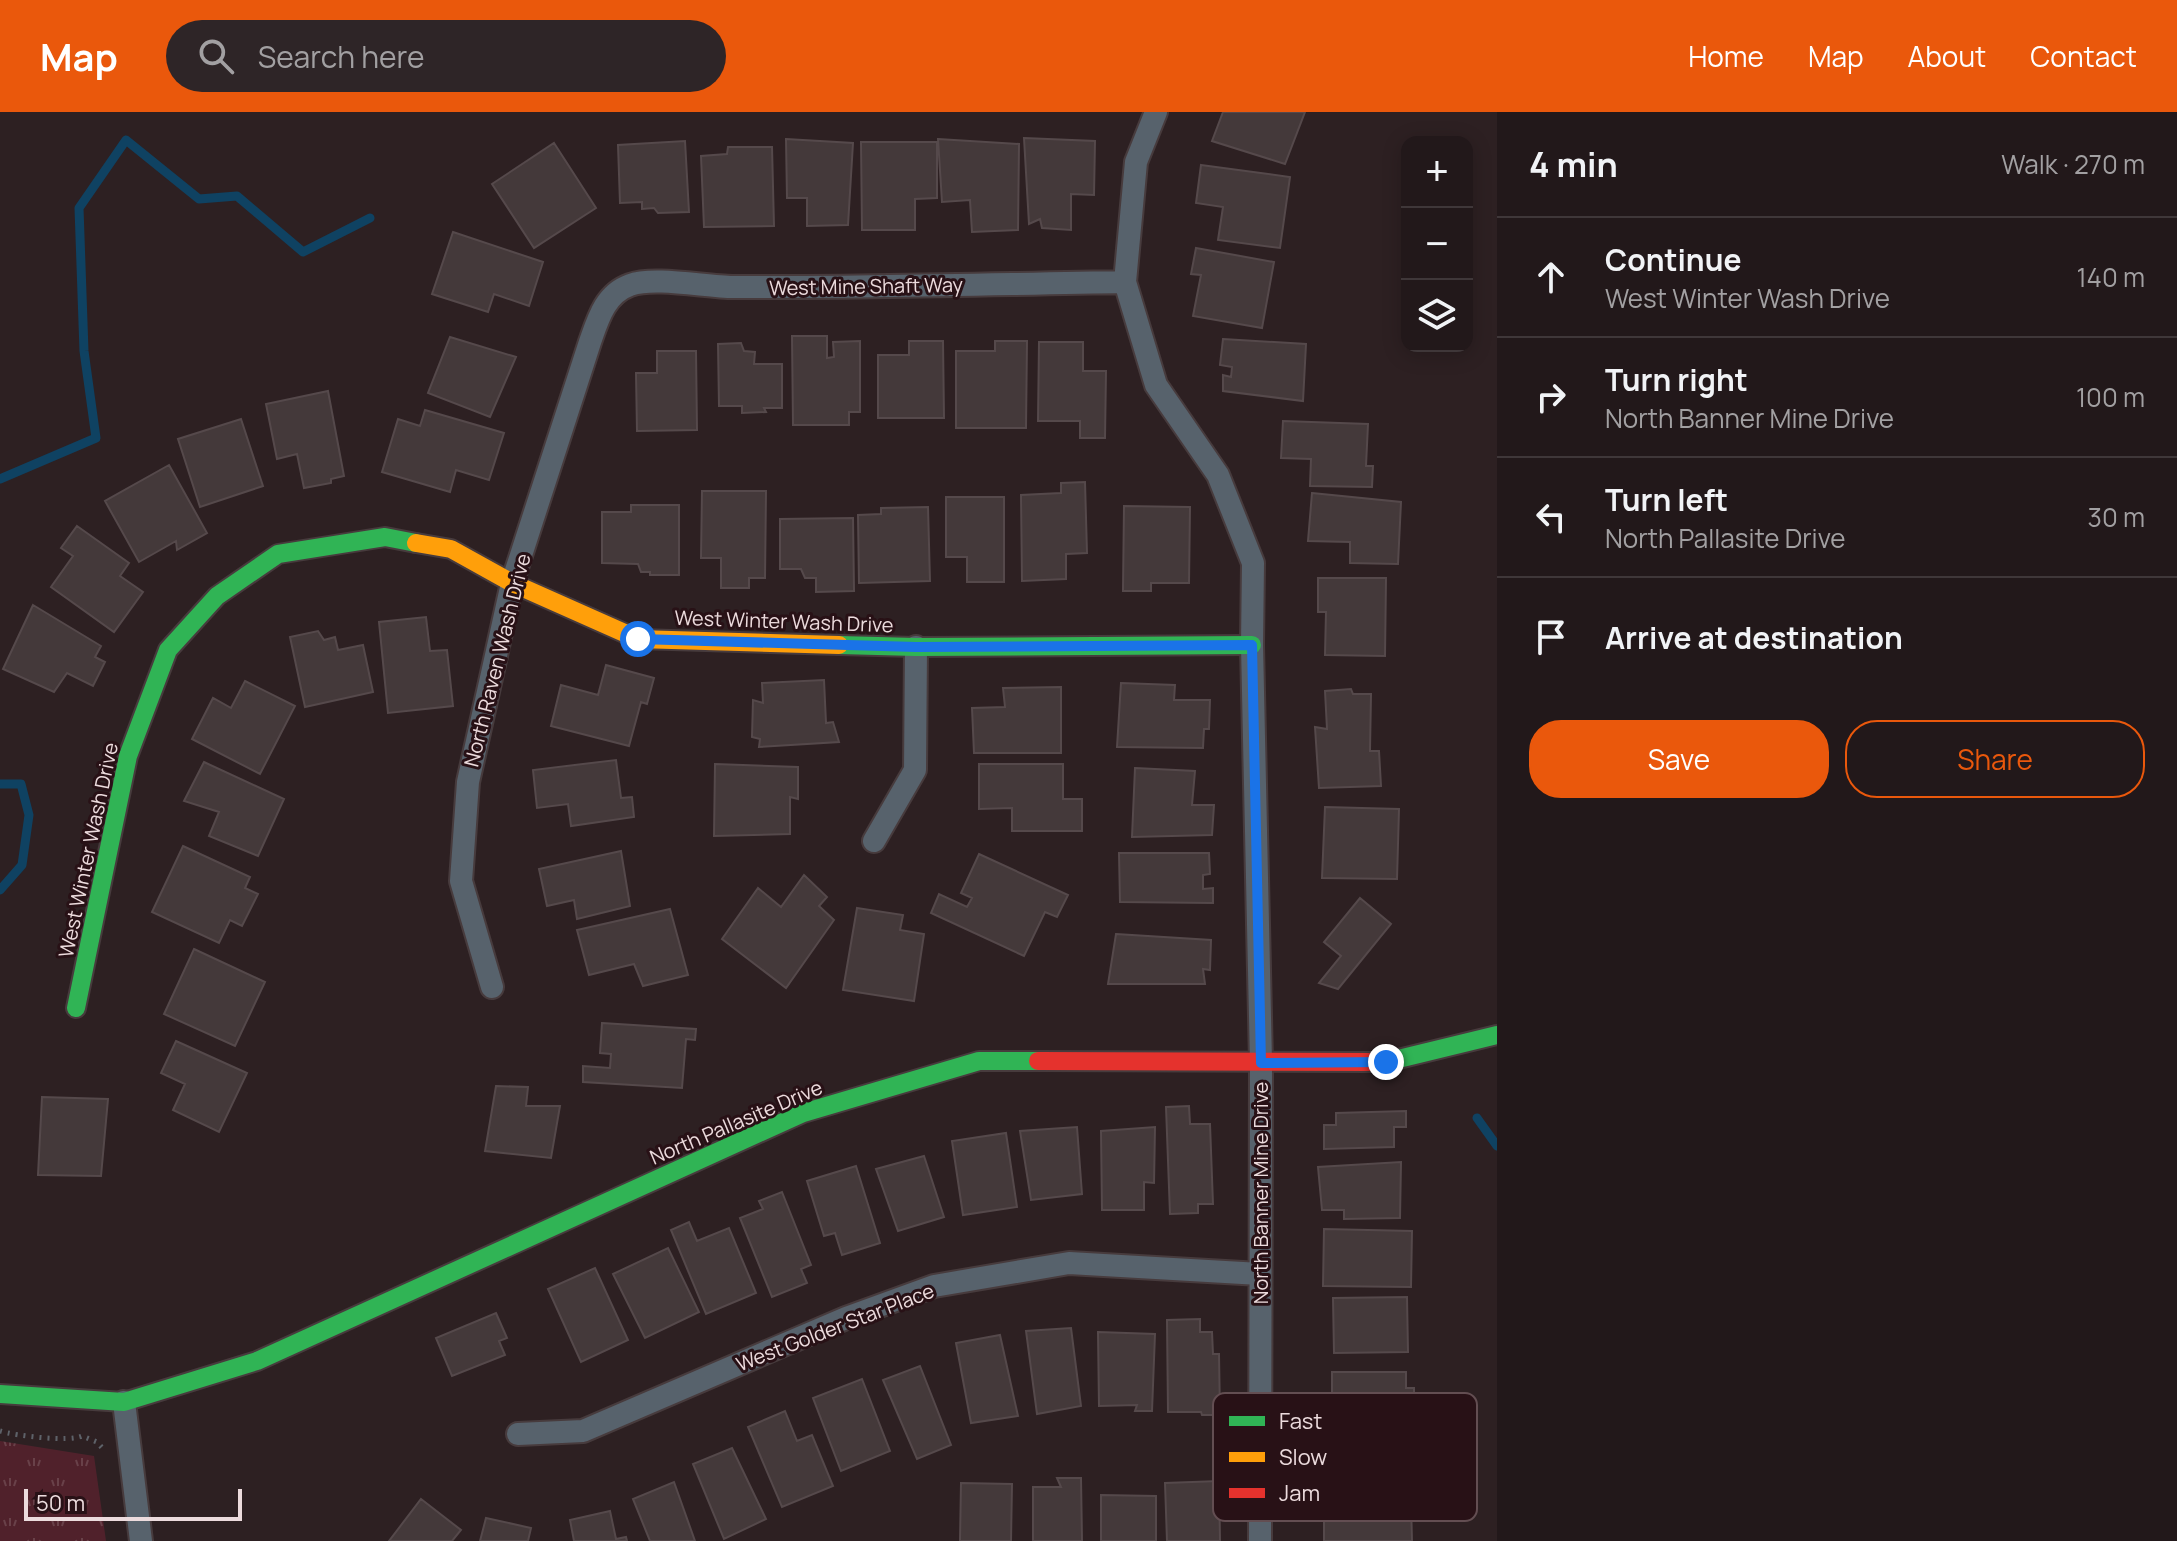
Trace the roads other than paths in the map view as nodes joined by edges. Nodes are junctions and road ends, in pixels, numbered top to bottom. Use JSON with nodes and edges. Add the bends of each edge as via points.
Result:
{"nodes":[{"id":1,"x":1156,"y":112,"type":"edge"},
{"id":2,"x":1125,"y":282,"type":"junction"},
{"id":3,"x":611,"y":296,"type":"joint"},
{"id":4,"x":512,"y":583,"type":"junction"},
{"id":5,"x":1252,"y":645,"type":"junction"},
{"id":6,"x":916,"y":647,"type":"junction"},
{"id":7,"x":874,"y":841,"type":"dead end"},
{"id":8,"x":492,"y":987,"type":"dead end"},
{"id":9,"x":76,"y":1008,"type":"dead end"},
{"id":10,"x":1497,"y":1035,"type":"edge"},
{"id":11,"x":1261,"y":1063,"type":"junction"},
{"id":12,"x":1260,"y":1274,"type":"junction"},
{"id":13,"x":1260,"y":1393,"type":"edge"},
{"id":14,"x":0,"y":1394,"type":"edge"},
{"id":15,"x":124,"y":1402,"type":"junction"},
{"id":16,"x":518,"y":1434,"type":"dead end"},
{"id":17,"x":141,"y":1541,"type":"edge"}],
"edges":[{"from":1,"to":2,"type":"street","name":"North Banner Mine Drive","via":[[1136,162]]},
{"from":2,"to":3,"type":"street","name":"West Mine Shaft Way","via":[[730,287],[634,283]]},
{"from":2,"to":5,"type":"street","name":"North Banner Mine Drive","via":[[1156,385],[1218,475],[1253,563]]},
{"from":3,"to":4,"type":"street","name":"North Raven Wash Drive","via":[[599,315]]},
{"from":4,"to":6,"type":"street","name":"West Winter Wash Drive","via":[[638,639]]},
{"from":4,"to":8,"type":"street","name":"North Raven Wash Drive","via":[[468,782],[461,881]]},
{"from":4,"to":9,"type":"street","name":"West Winter Wash Drive","via":[[451,549],[385,537],[278,554],[217,596],[168,650],[128,756]]},
{"from":5,"to":6,"type":"street","name":"West Winter Wash Drive"},
{"from":5,"to":11,"type":"street","name":"North Banner Mine Drive"},
{"from":6,"to":7,"type":"street","via":[[915,770]]},
{"from":10,"to":11,"type":"street","name":"North Pallasite Drive","via":[[1386,1062]]},
{"from":11,"to":12,"type":"street","name":"North Banner Mine Drive"},
{"from":11,"to":15,"type":"street","name":"North Pallasite Drive","via":[[979,1061],[832,1104],[788,1119],[257,1361]]},
{"from":12,"to":13,"type":"street","name":"North Banner Mine Drive"},
{"from":12,"to":16,"type":"street","name":"West Golder Star Place","via":[[1069,1263],[934,1286],[846,1318],[583,1431]]},
{"from":14,"to":15,"type":"street"},
{"from":15,"to":17,"type":"street"}]}
